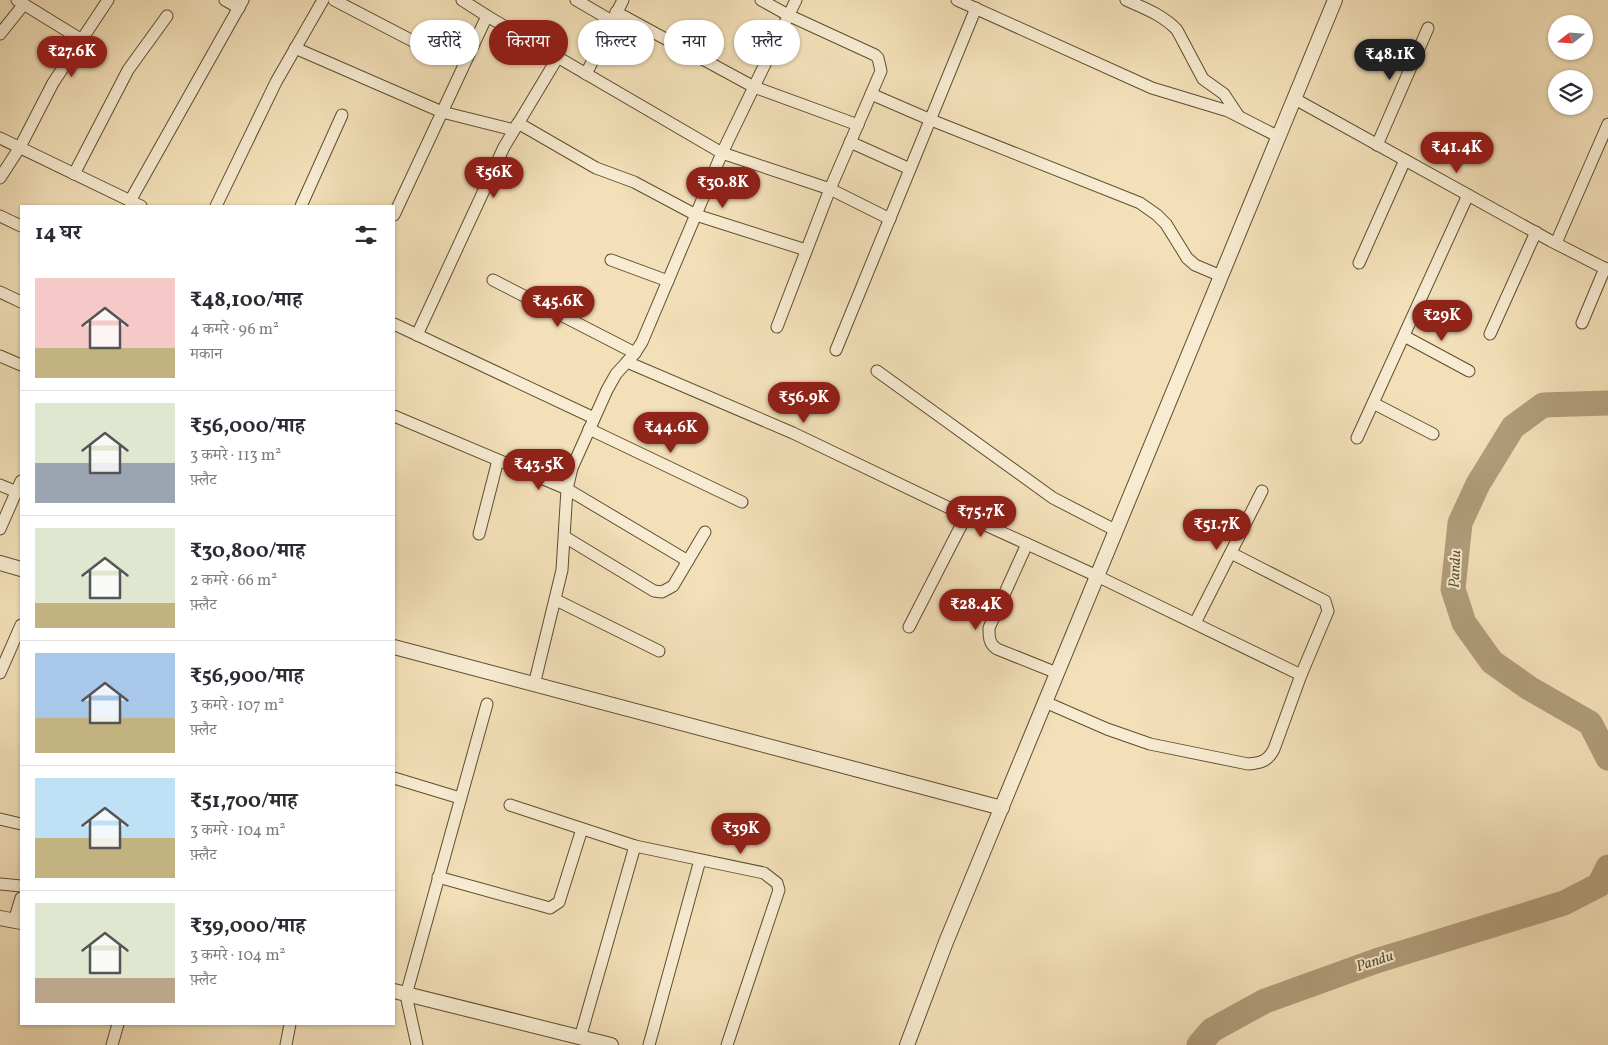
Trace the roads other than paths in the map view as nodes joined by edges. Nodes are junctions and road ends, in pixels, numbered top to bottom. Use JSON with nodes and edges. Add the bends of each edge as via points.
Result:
{"nodes":[{"id":1,"x":108,"y":0,"type":"edge"},
{"id":2,"x":226,"y":0,"type":"edge"},
{"id":3,"x":323,"y":0,"type":"edge"},
{"id":4,"x":334,"y":0,"type":"edge"},
{"id":5,"x":462,"y":0,"type":"edge"},
{"id":6,"x":576,"y":0,"type":"edge"},
{"id":7,"x":623,"y":0,"type":"edge"},
{"id":8,"x":762,"y":0,"type":"edge"},
{"id":9,"x":796,"y":0,"type":"edge"},
{"id":10,"x":957,"y":0,"type":"edge"},
{"id":11,"x":1126,"y":0,"type":"edge"},
{"id":12,"x":1335,"y":0,"type":"edge"},
{"id":13,"x":20,"y":2,"type":"edge"},
{"id":14,"x":241,"y":4,"type":"edge"},
{"id":15,"x":976,"y":8,"type":"junction"},
{"id":16,"x":788,"y":15,"type":"junction"},
{"id":17,"x":166,"y":16,"type":"dead end"},
{"id":18,"x":487,"y":16,"type":"junction"},
{"id":19,"x":614,"y":16,"type":"junction"},
{"id":20,"x":494,"y":20,"type":"edge"},
{"id":21,"x":1428,"y":28,"type":"dead end"},
{"id":22,"x":0,"y":34,"type":"edge"},
{"id":23,"x":82,"y":40,"type":"junction"},
{"id":24,"x":410,"y":40,"type":"edge"},
{"id":25,"x":295,"y":48,"type":"junction"},
{"id":26,"x":568,"y":63,"type":"edge"},
{"id":27,"x":553,"y":65,"type":"edge"},
{"id":28,"x":586,"y":74,"type":"junction"},
{"id":29,"x":754,"y":87,"type":"junction"},
{"id":30,"x":871,"y":94,"type":"junction"},
{"id":31,"x":1295,"y":99,"type":"junction"},
{"id":32,"x":442,"y":112,"type":"junction"},
{"id":33,"x":342,"y":115,"type":"dead end"},
{"id":34,"x":1238,"y":115,"type":"junction"},
{"id":35,"x":931,"y":120,"type":"junction"},
{"id":36,"x":518,"y":123,"type":"junction"},
{"id":37,"x":1608,"y":124,"type":"edge"},
{"id":38,"x":858,"y":125,"type":"junction"},
{"id":39,"x":1279,"y":137,"type":"junction"},
{"id":40,"x":0,"y":138,"type":"edge"},
{"id":41,"x":850,"y":142,"type":"junction"},
{"id":42,"x":1377,"y":144,"type":"junction"},
{"id":43,"x":20,"y":147,"type":"junction"},
{"id":44,"x":722,"y":153,"type":"junction"},
{"id":45,"x":1405,"y":160,"type":"junction"},
{"id":46,"x":910,"y":169,"type":"junction"},
{"id":47,"x":74,"y":174,"type":"junction"},
{"id":48,"x":0,"y":178,"type":"edge"},
{"id":49,"x":830,"y":189,"type":"junction"},
{"id":50,"x":1468,"y":195,"type":"junction"},
{"id":51,"x":130,"y":201,"type":"junction"},
{"id":52,"x":139,"y":205,"type":"edge"},
{"id":53,"x":216,"y":205,"type":"edge"},
{"id":54,"x":301,"y":205,"type":"edge"},
{"id":55,"x":395,"y":213,"type":"edge"},
{"id":56,"x":696,"y":214,"type":"junction"},
{"id":57,"x":0,"y":216,"type":"edge"},
{"id":58,"x":890,"y":218,"type":"junction"},
{"id":59,"x":20,"y":226,"type":"edge"},
{"id":60,"x":1536,"y":232,"type":"junction"},
{"id":61,"x":1556,"y":243,"type":"junction"},
{"id":62,"x":806,"y":250,"type":"junction"},
{"id":63,"x":611,"y":260,"type":"dead end"},
{"id":64,"x":1359,"y":263,"type":"dead end"},
{"id":65,"x":1606,"y":269,"type":"edge"},
{"id":66,"x":1221,"y":276,"type":"junction"},
{"id":67,"x":493,"y":280,"type":"dead end"},
{"id":68,"x":668,"y":281,"type":"junction"},
{"id":69,"x":0,"y":292,"type":"edge"},
{"id":70,"x":20,"y":302,"type":"edge"},
{"id":71,"x":1582,"y":323,"type":"dead end"},
{"id":72,"x":395,"y":324,"type":"edge"},
{"id":73,"x":777,"y":327,"type":"dead end"},
{"id":74,"x":1490,"y":334,"type":"dead end"},
{"id":75,"x":417,"y":335,"type":"junction"},
{"id":76,"x":1404,"y":336,"type":"junction"},
{"id":77,"x":836,"y":350,"type":"dead end"},
{"id":78,"x":636,"y":353,"type":"junction"},
{"id":79,"x":0,"y":356,"type":"edge"},
{"id":80,"x":627,"y":362,"type":"junction"},
{"id":81,"x":20,"y":365,"type":"edge"},
{"id":82,"x":877,"y":371,"type":"dead end"},
{"id":83,"x":1469,"y":371,"type":"dead end"},
{"id":84,"x":1373,"y":404,"type":"junction"},
{"id":85,"x":395,"y":416,"type":"edge"},
{"id":86,"x":594,"y":418,"type":"junction"},
{"id":87,"x":589,"y":429,"type":"junction"},
{"id":88,"x":1433,"y":434,"type":"dead end"},
{"id":89,"x":1357,"y":438,"type":"dead end"},
{"id":90,"x":498,"y":460,"type":"junction"},
{"id":91,"x":0,"y":485,"type":"edge"},
{"id":92,"x":19,"y":486,"type":"edge"},
{"id":93,"x":567,"y":489,"type":"junction"},
{"id":94,"x":1262,"y":491,"type":"dead end"},
{"id":95,"x":742,"y":502,"type":"dead end"},
{"id":96,"x":966,"y":516,"type":"junction"},
{"id":97,"x":0,"y":529,"type":"edge"},
{"id":98,"x":1115,"y":530,"type":"junction"},
{"id":99,"x":705,"y":532,"type":"dead end"},
{"id":100,"x":479,"y":534,"type":"dead end"},
{"id":101,"x":565,"y":537,"type":"junction"},
{"id":102,"x":1027,"y":544,"type":"junction"},
{"id":103,"x":1230,"y":553,"type":"junction"},
{"id":104,"x":688,"y":560,"type":"junction"},
{"id":105,"x":0,"y":563,"type":"edge"},
{"id":106,"x":20,"y":569,"type":"edge"},
{"id":107,"x":1097,"y":576,"type":"junction"},
{"id":108,"x":556,"y":600,"type":"junction"},
{"id":109,"x":1195,"y":623,"type":"junction"},
{"id":110,"x":20,"y":627,"type":"edge"},
{"id":111,"x":909,"y":627,"type":"dead end"},
{"id":112,"x":395,"y":647,"type":"edge"},
{"id":113,"x":659,"y":651,"type":"dead end"},
{"id":114,"x":0,"y":673,"type":"edge"},
{"id":115,"x":1057,"y":673,"type":"junction"},
{"id":116,"x":1301,"y":675,"type":"junction"},
{"id":117,"x":534,"y":685,"type":"junction"},
{"id":118,"x":1045,"y":702,"type":"junction"},
{"id":119,"x":486,"y":704,"type":"dead end"},
{"id":120,"x":395,"y":778,"type":"edge"},
{"id":121,"x":460,"y":798,"type":"junction"},
{"id":122,"x":510,"y":805,"type":"dead end"},
{"id":123,"x":1002,"y":808,"type":"junction"},
{"id":124,"x":0,"y":819,"type":"edge"},
{"id":125,"x":20,"y":824,"type":"edge"},
{"id":126,"x":582,"y":829,"type":"junction"},
{"id":127,"x":634,"y":846,"type":"junction"},
{"id":128,"x":700,"y":860,"type":"junction"},
{"id":129,"x":438,"y":877,"type":"junction"},
{"id":130,"x":0,"y":884,"type":"edge"},
{"id":131,"x":20,"y":886,"type":"edge"},
{"id":132,"x":20,"y":906,"type":"edge"},
{"id":133,"x":0,"y":918,"type":"edge"},
{"id":134,"x":18,"y":921,"type":"edge"},
{"id":135,"x":400,"y":993,"type":"edge"},
{"id":136,"x":118,"y":1025,"type":"edge"},
{"id":137,"x":290,"y":1025,"type":"edge"},
{"id":138,"x":580,"y":1038,"type":"junction"},
{"id":139,"x":112,"y":1045,"type":"edge"},
{"id":140,"x":286,"y":1045,"type":"edge"},
{"id":141,"x":417,"y":1045,"type":"edge"},
{"id":142,"x":611,"y":1045,"type":"edge"},
{"id":143,"x":648,"y":1045,"type":"edge"},
{"id":144,"x":727,"y":1045,"type":"edge"},
{"id":145,"x":907,"y":1045,"type":"edge"}],
"edges":[{"from":1,"to":23,"type":"street"},
{"from":2,"to":14,"type":"street"},
{"from":3,"to":25,"type":"street"},
{"from":4,"to":24,"type":"street"},
{"from":5,"to":18,"type":"street"},
{"from":6,"to":19,"type":"street"},
{"from":7,"to":19,"type":"street"},
{"from":8,"to":16,"type":"street"},
{"from":9,"to":16,"type":"street"},
{"from":10,"to":15,"type":"street"},
{"from":11,"to":34,"type":"street","via":[[1171,23],[1203,78],[1224,94]]},
{"from":12,"to":31,"type":"street"},
{"from":13,"to":22,"type":"street"},
{"from":13,"to":23,"type":"street"},
{"from":14,"to":51,"type":"street"},
{"from":15,"to":34,"type":"street","via":[[1152,88]]},
{"from":15,"to":35,"type":"street"},
{"from":16,"to":29,"type":"street"},
{"from":16,"to":30,"type":"street","via":[[875,55],[881,71]]},
{"from":17,"to":47,"type":"street","via":[[128,70]]},
{"from":18,"to":20,"type":"street"},
{"from":18,"to":32,"type":"street"},
{"from":19,"to":28,"type":"street"},
{"from":19,"to":29,"type":"street"},
{"from":21,"to":42,"type":"street"},
{"from":23,"to":43,"type":"street","via":[[53,83]]},
{"from":25,"to":32,"type":"street"},
{"from":25,"to":53,"type":"street"},
{"from":26,"to":28,"type":"street"},
{"from":27,"to":36,"type":"street"},
{"from":28,"to":44,"type":"street"},
{"from":29,"to":38,"type":"street"},
{"from":29,"to":44,"type":"street"},
{"from":30,"to":35,"type":"street"},
{"from":30,"to":38,"type":"street"},
{"from":31,"to":39,"type":"street"},
{"from":31,"to":42,"type":"street"},
{"from":32,"to":36,"type":"street","via":[[514,130]]},
{"from":32,"to":55,"type":"street"},
{"from":33,"to":54,"type":"street"},
{"from":34,"to":39,"type":"street"},
{"from":35,"to":46,"type":"street"},
{"from":35,"to":66,"type":"street","via":[[1140,203],[1166,224],[1187,258]]},
{"from":36,"to":56,"type":"street","via":[[596,168],[634,182]]},
{"from":36,"to":75,"type":"street"},
{"from":37,"to":61,"type":"street"},
{"from":38,"to":41,"type":"street"},
{"from":39,"to":66,"type":"street"},
{"from":40,"to":43,"type":"street"},
{"from":41,"to":46,"type":"street"},
{"from":41,"to":49,"type":"street"},
{"from":42,"to":45,"type":"street"},
{"from":43,"to":47,"type":"street"},
{"from":43,"to":48,"type":"street"},
{"from":44,"to":49,"type":"street"},
{"from":44,"to":56,"type":"street"},
{"from":45,"to":50,"type":"street"},
{"from":45,"to":64,"type":"street"},
{"from":46,"to":58,"type":"street"},
{"from":47,"to":51,"type":"street"},
{"from":49,"to":58,"type":"street"},
{"from":49,"to":62,"type":"street"},
{"from":50,"to":60,"type":"street"},
{"from":50,"to":76,"type":"street"},
{"from":51,"to":52,"type":"street"},
{"from":56,"to":62,"type":"street"},
{"from":56,"to":68,"type":"street"},
{"from":57,"to":59,"type":"street"},
{"from":58,"to":77,"type":"street"},
{"from":60,"to":61,"type":"street"},
{"from":60,"to":74,"type":"street"},
{"from":61,"to":65,"type":"street"},
{"from":62,"to":73,"type":"street"},
{"from":63,"to":68,"type":"street"},
{"from":65,"to":71,"type":"street"},
{"from":66,"to":98,"type":"street"},
{"from":67,"to":78,"type":"street"},
{"from":68,"to":78,"type":"street"},
{"from":69,"to":70,"type":"street"},
{"from":72,"to":75,"type":"street"},
{"from":75,"to":86,"type":"street"},
{"from":76,"to":83,"type":"street"},
{"from":76,"to":84,"type":"street"},
{"from":78,"to":80,"type":"street"},
{"from":79,"to":81,"type":"street"},
{"from":80,"to":86,"type":"street","via":[[616,374]]},
{"from":80,"to":96,"type":"street","via":[[792,433]]},
{"from":82,"to":98,"type":"street","via":[[1058,502]]},
{"from":84,"to":88,"type":"street"},
{"from":84,"to":89,"type":"street"},
{"from":85,"to":90,"type":"street"},
{"from":86,"to":87,"type":"street"},
{"from":87,"to":93,"type":"street","via":[[572,468]]},
{"from":87,"to":95,"type":"street"},
{"from":90,"to":93,"type":"street"},
{"from":90,"to":100,"type":"street"},
{"from":91,"to":92,"type":"street"},
{"from":92,"to":97,"type":"street"},
{"from":93,"to":101,"type":"street"},
{"from":93,"to":104,"type":"street"},
{"from":94,"to":103,"type":"street"},
{"from":96,"to":102,"type":"street"},
{"from":96,"to":111,"type":"street"},
{"from":98,"to":107,"type":"street"},
{"from":99,"to":104,"type":"street"},
{"from":101,"to":104,"type":"street","via":[[654,591],[662,592],[673,586]]},
{"from":101,"to":108,"type":"street"},
{"from":102,"to":107,"type":"street"},
{"from":102,"to":115,"type":"street","via":[[989,628],[989,638],[997,649]]},
{"from":103,"to":109,"type":"street"},
{"from":103,"to":116,"type":"street","via":[[1325,601],[1328,611]]},
{"from":105,"to":106,"type":"street"},
{"from":107,"to":109,"type":"street"},
{"from":107,"to":115,"type":"street"},
{"from":108,"to":113,"type":"street"},
{"from":108,"to":117,"type":"street"},
{"from":109,"to":116,"type":"street"},
{"from":110,"to":114,"type":"street"},
{"from":112,"to":117,"type":"street"},
{"from":115,"to":118,"type":"street"},
{"from":116,"to":118,"type":"street","via":[[1269,759],[1260,763],[1248,764],[1150,744]]},
{"from":117,"to":123,"type":"street"},
{"from":118,"to":123,"type":"street"},
{"from":119,"to":121,"type":"street"},
{"from":120,"to":121,"type":"street"},
{"from":121,"to":129,"type":"street"},
{"from":122,"to":126,"type":"street"},
{"from":123,"to":145,"type":"street"},
{"from":124,"to":125,"type":"street"},
{"from":126,"to":127,"type":"street"},
{"from":126,"to":129,"type":"street","via":[[559,902],[550,908]]},
{"from":127,"to":128,"type":"street"},
{"from":127,"to":138,"type":"street"},
{"from":128,"to":143,"type":"street"},
{"from":128,"to":144,"type":"street","via":[[764,873],[777,883],[779,890]]},
{"from":129,"to":135,"type":"street"},
{"from":130,"to":131,"type":"street"},
{"from":132,"to":134,"type":"street"},
{"from":133,"to":134,"type":"street"},
{"from":135,"to":138,"type":"street"},
{"from":135,"to":141,"type":"street"},
{"from":136,"to":139,"type":"street"},
{"from":137,"to":140,"type":"street"},
{"from":138,"to":142,"type":"street"}]}
